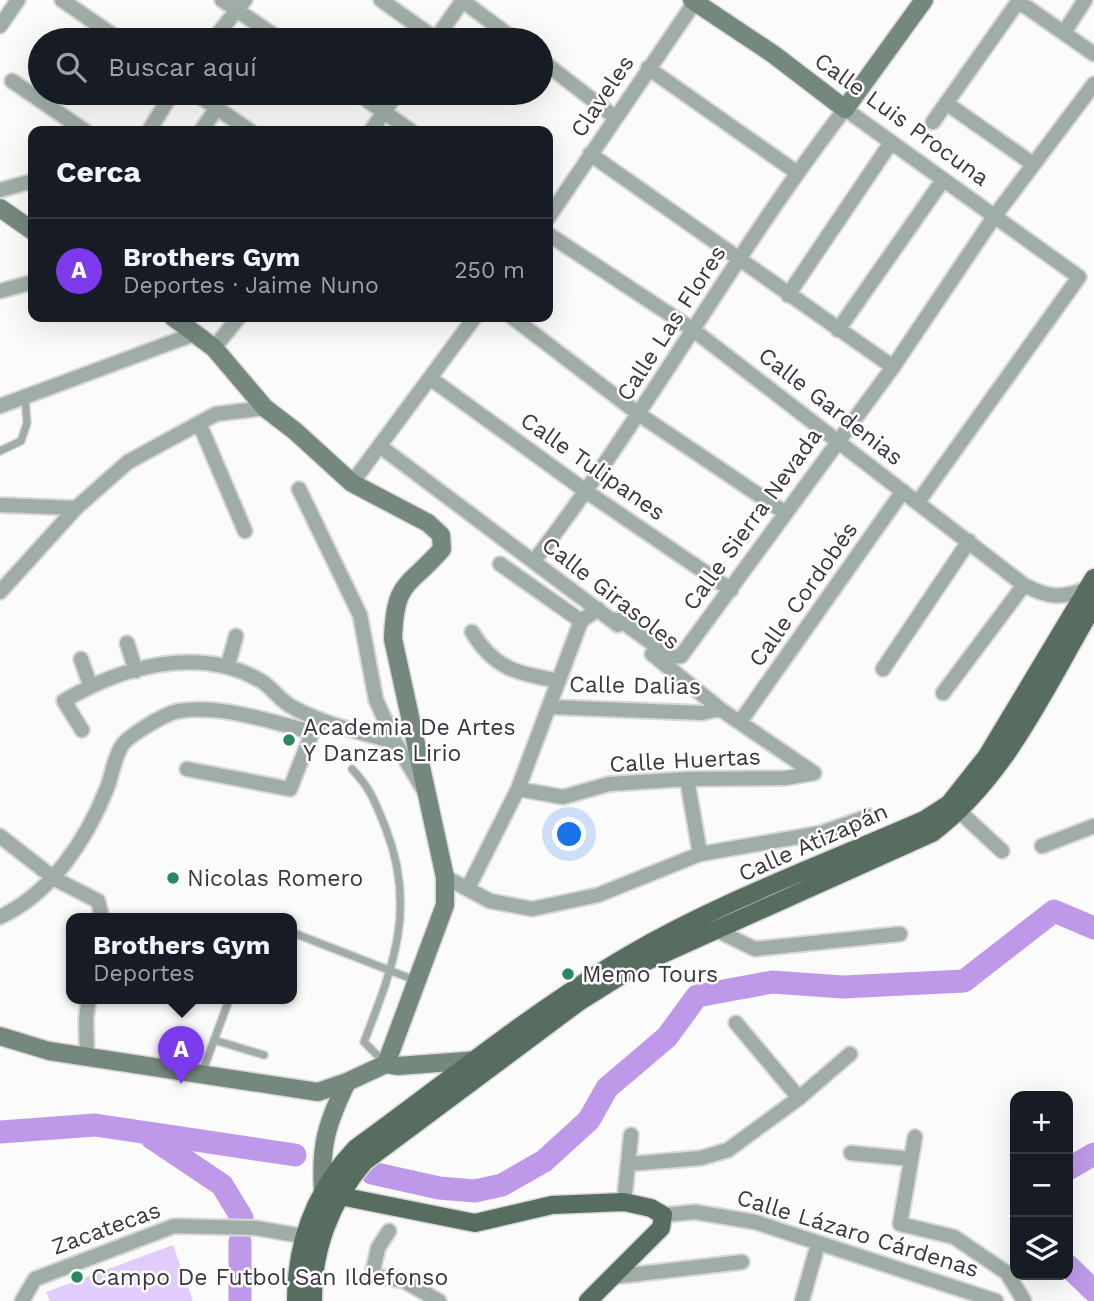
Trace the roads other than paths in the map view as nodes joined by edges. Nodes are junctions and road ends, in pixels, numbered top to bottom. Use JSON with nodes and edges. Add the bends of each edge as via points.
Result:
{"nodes":[{"id":1,"x":18,"y":0,"type":"edge"},
{"id":2,"x":62,"y":0,"type":"edge"},
{"id":3,"x":222,"y":0,"type":"edge"},
{"id":4,"x":381,"y":0,"type":"edge"},
{"id":5,"x":463,"y":0,"type":"edge"},
{"id":6,"x":924,"y":0,"type":"edge"},
{"id":7,"x":1085,"y":0,"type":"edge"},
{"id":8,"x":694,"y":1,"type":"edge"},
{"id":9,"x":241,"y":5,"type":"edge"},
{"id":10,"x":0,"y":26,"type":"edge"},
{"id":11,"x":103,"y":28,"type":"edge"},
{"id":12,"x":223,"y":28,"type":"edge"},
{"id":13,"x":267,"y":28,"type":"edge"},
{"id":14,"x":420,"y":28,"type":"edge"},
{"id":15,"x":443,"y":28,"type":"edge"},
{"id":16,"x":499,"y":28,"type":"edge"},
{"id":17,"x":1065,"y":31,"type":"junction"},
{"id":18,"x":1094,"y":54,"type":"edge"},
{"id":19,"x":648,"y":68,"type":"junction"},
{"id":20,"x":553,"y":69,"type":"edge"},
{"id":21,"x":12,"y":81,"type":"dead end"},
{"id":22,"x":1094,"y":84,"type":"edge"},
{"id":23,"x":28,"y":92,"type":"edge"},
{"id":24,"x":946,"y":103,"type":"junction"},
{"id":25,"x":47,"y":105,"type":"edge"},
{"id":26,"x":165,"y":105,"type":"edge"},
{"id":27,"x":213,"y":105,"type":"edge"},
{"id":28,"x":375,"y":105,"type":"edge"},
{"id":29,"x":388,"y":105,"type":"edge"},
{"id":30,"x":217,"y":108,"type":"junction"},
{"id":31,"x":845,"y":109,"type":"junction"},
{"id":32,"x":384,"y":111,"type":"junction"},
{"id":33,"x":616,"y":118,"type":"junction"},
{"id":34,"x":933,"y":122,"type":"dead end"},
{"id":35,"x":78,"y":126,"type":"edge"},
{"id":36,"x":152,"y":126,"type":"edge"},
{"id":37,"x":204,"y":126,"type":"edge"},
{"id":38,"x":243,"y":126,"type":"edge"},
{"id":39,"x":375,"y":126,"type":"edge"},
{"id":40,"x":404,"y":126,"type":"edge"},
{"id":41,"x":890,"y":144,"type":"junction"},
{"id":42,"x":590,"y":154,"type":"junction"},
{"id":43,"x":1033,"y":164,"type":"junction"},
{"id":44,"x":796,"y":172,"type":"junction"},
{"id":45,"x":943,"y":180,"type":"junction"},
{"id":46,"x":28,"y":182,"type":"edge"},
{"id":47,"x":0,"y":190,"type":"edge"},
{"id":48,"x":0,"y":208,"type":"edge"},
{"id":49,"x":553,"y":210,"type":"edge"},
{"id":50,"x":994,"y":216,"type":"junction"},
{"id":51,"x":28,"y":228,"type":"edge"},
{"id":52,"x":553,"y":237,"type":"edge"},
{"id":53,"x":739,"y":260,"type":"junction"},
{"id":54,"x":28,"y":283,"type":"edge"},
{"id":55,"x":0,"y":291,"type":"edge"},
{"id":56,"x":788,"y":295,"type":"junction"},
{"id":57,"x":180,"y":322,"type":"edge"},
{"id":58,"x":235,"y":322,"type":"edge"},
{"id":59,"x":471,"y":322,"type":"edge"},
{"id":60,"x":519,"y":322,"type":"edge"},
{"id":61,"x":692,"y":329,"type":"junction"},
{"id":62,"x":838,"y":330,"type":"junction"},
{"id":63,"x":197,"y":333,"type":"junction"},
{"id":64,"x":214,"y":348,"type":"junction"},
{"id":65,"x":893,"y":368,"type":"junction"},
{"id":66,"x":430,"y":377,"type":"junction"},
{"id":67,"x":26,"y":397,"type":"junction"},
{"id":68,"x":0,"y":406,"type":"edge"},
{"id":69,"x":265,"y":408,"type":"junction"},
{"id":70,"x":640,"y":415,"type":"junction"},
{"id":71,"x":199,"y":423,"type":"junction"},
{"id":72,"x":838,"y":439,"type":"junction"},
{"id":73,"x":381,"y":447,"type":"junction"},
{"id":74,"x":0,"y":451,"type":"edge"},
{"id":75,"x":352,"y":483,"type":"junction"},
{"id":76,"x":299,"y":489,"type":"dead end"},
{"id":77,"x":903,"y":491,"type":"junction"},
{"id":78,"x":587,"y":492,"type":"junction"},
{"id":79,"x":918,"y":502,"type":"junction"},
{"id":80,"x":0,"y":505,"type":"edge"},
{"id":81,"x":76,"y":508,"type":"junction"},
{"id":82,"x":785,"y":512,"type":"junction"},
{"id":83,"x":245,"y":531,"type":"dead end"},
{"id":84,"x":969,"y":541,"type":"junction"},
{"id":85,"x":534,"y":561,"type":"junction"},
{"id":86,"x":500,"y":564,"type":"dead end"},
{"id":87,"x":1024,"y":585,"type":"junction"},
{"id":88,"x":731,"y":590,"type":"junction"},
{"id":89,"x":1092,"y":590,"type":"edge"},
{"id":90,"x":0,"y":592,"type":"edge"},
{"id":91,"x":598,"y":609,"type":"junction"},
{"id":92,"x":612,"y":620,"type":"junction"},
{"id":93,"x":582,"y":621,"type":"junction"},
{"id":94,"x":472,"y":632,"type":"dead end"},
{"id":95,"x":236,"y":636,"type":"dead end"},
{"id":96,"x":127,"y":643,"type":"dead end"},
{"id":97,"x":81,"y":659,"type":"dead end"},
{"id":98,"x":229,"y":666,"type":"junction"},
{"id":99,"x":883,"y":670,"type":"dead end"},
{"id":100,"x":136,"y":671,"type":"junction"},
{"id":101,"x":559,"y":681,"type":"junction"},
{"id":102,"x":90,"y":685,"type":"junction"},
{"id":103,"x":943,"y":693,"type":"dead end"},
{"id":104,"x":549,"y":707,"type":"junction"},
{"id":105,"x":720,"y":709,"type":"junction"},
{"id":106,"x":740,"y":723,"type":"junction"},
{"id":107,"x":315,"y":725,"type":"junction"},
{"id":108,"x":82,"y":730,"type":"dead end"},
{"id":109,"x":395,"y":742,"type":"junction"},
{"id":110,"x":187,"y":769,"type":"dead end"},
{"id":111,"x":352,"y":769,"type":"dead end"},
{"id":112,"x":814,"y":773,"type":"joint"},
{"id":113,"x":687,"y":779,"type":"junction"},
{"id":114,"x":518,"y":789,"type":"junction"},
{"id":115,"x":424,"y":790,"type":"junction"},
{"id":116,"x":960,"y":812,"type":"junction"},
{"id":117,"x":869,"y":816,"type":"dead end"},
{"id":118,"x":1094,"y":826,"type":"edge"},
{"id":119,"x":0,"y":836,"type":"edge"},
{"id":120,"x":1042,"y":846,"type":"dead end"},
{"id":121,"x":1002,"y":850,"type":"dead end"},
{"id":122,"x":700,"y":854,"type":"junction"},
{"id":123,"x":445,"y":877,"type":"junction"},
{"id":124,"x":55,"y":879,"type":"junction"},
{"id":125,"x":468,"y":888,"type":"junction"},
{"id":126,"x":101,"y":913,"type":"edge"},
{"id":127,"x":0,"y":917,"type":"edge"},
{"id":128,"x":713,"y":929,"type":"junction"},
{"id":129,"x":297,"y":934,"type":"edge"},
{"id":130,"x":900,"y":934,"type":"dead end"},
{"id":131,"x":392,"y":971,"type":"junction"},
{"id":132,"x":418,"y":981,"type":"junction"},
{"id":133,"x":88,"y":1004,"type":"edge"},
{"id":134,"x":228,"y":1004,"type":"edge"},
{"id":135,"x":736,"y":1023,"type":"dead end"},
{"id":136,"x":0,"y":1036,"type":"edge"},
{"id":137,"x":214,"y":1040,"type":"junction"},
{"id":138,"x":850,"y":1054,"type":"dead end"},
{"id":139,"x":264,"y":1055,"type":"dead end"},
{"id":140,"x":87,"y":1056,"type":"junction"},
{"id":141,"x":386,"y":1064,"type":"junction"},
{"id":142,"x":484,"y":1065,"type":"junction"},
{"id":143,"x":201,"y":1074,"type":"junction"},
{"id":144,"x":348,"y":1082,"type":"junction"},
{"id":145,"x":799,"y":1098,"type":"junction"},
{"id":146,"x":631,"y":1135,"type":"dead end"},
{"id":147,"x":915,"y":1137,"type":"dead end"},
{"id":148,"x":851,"y":1153,"type":"dead end"},
{"id":149,"x":911,"y":1159,"type":"junction"},
{"id":150,"x":628,"y":1164,"type":"junction"},
{"id":151,"x":331,"y":1193,"type":"junction"},
{"id":152,"x":624,"y":1202,"type":"junction"},
{"id":153,"x":663,"y":1215,"type":"junction"},
{"id":154,"x":389,"y":1231,"type":"dead end"},
{"id":155,"x":302,"y":1236,"type":"junction"},
{"id":156,"x":818,"y":1244,"type":"junction"},
{"id":157,"x":742,"y":1262,"type":"dead end"},
{"id":158,"x":612,"y":1277,"type":"junction"},
{"id":159,"x":433,"y":1300,"type":"edge"},
{"id":160,"x":22,"y":1301,"type":"edge"},
{"id":161,"x":296,"y":1301,"type":"edge"},
{"id":162,"x":313,"y":1301,"type":"edge"},
{"id":163,"x":587,"y":1301,"type":"edge"},
{"id":164,"x":802,"y":1301,"type":"edge"},
{"id":165,"x":996,"y":1301,"type":"edge"},
{"id":166,"x":1024,"y":1301,"type":"edge"}],
"edges":[{"from":1,"to":10,"type":"street"},
{"from":2,"to":11,"type":"street"},
{"from":3,"to":9,"type":"street"},
{"from":4,"to":14,"type":"street"},
{"from":5,"to":15,"type":"street"},
{"from":5,"to":16,"type":"street"},
{"from":6,"to":31,"type":"street"},
{"from":7,"to":17,"type":"street"},
{"from":8,"to":19,"type":"street","name":"Claveles"},
{"from":8,"to":31,"type":"street","name":"Calle Luis Procuna"},
{"from":9,"to":12,"type":"street"},
{"from":9,"to":13,"type":"street"},
{"from":17,"to":18,"type":"street"},
{"from":17,"to":24,"type":"street","via":[[1028,8],[1015,6]]},
{"from":19,"to":33,"type":"street","name":"Claveles"},
{"from":19,"to":44,"type":"street"},
{"from":20,"to":33,"type":"street"},
{"from":21,"to":23,"type":"street"},
{"from":22,"to":43,"type":"street","name":"Calle Sierra Nevada"},
{"from":24,"to":34,"type":"street"},
{"from":24,"to":43,"type":"street"},
{"from":25,"to":35,"type":"street"},
{"from":26,"to":36,"type":"street"},
{"from":27,"to":30,"type":"street"},
{"from":28,"to":32,"type":"street"},
{"from":29,"to":32,"type":"street"},
{"from":30,"to":37,"type":"street"},
{"from":30,"to":38,"type":"street"},
{"from":31,"to":41,"type":"street","name":"Calle Luis Procuna"},
{"from":31,"to":44,"type":"street","name":"Calle Las Flores"},
{"from":32,"to":39,"type":"street"},
{"from":32,"to":40,"type":"street"},
{"from":33,"to":42,"type":"street","name":"Claveles"},
{"from":41,"to":45,"type":"street","name":"Calle Luis Procuna"},
{"from":41,"to":56,"type":"street"},
{"from":42,"to":49,"type":"street","name":"Claveles"},
{"from":42,"to":53,"type":"street"},
{"from":43,"to":50,"type":"street","name":"Calle Sierra Nevada"},
{"from":44,"to":53,"type":"street","name":"Calle Las Flores"},
{"from":45,"to":50,"type":"street","name":"Calle Luis Procuna"},
{"from":45,"to":62,"type":"street"},
{"from":46,"to":47,"type":"street"},
{"from":48,"to":51,"type":"street"},
{"from":50,"to":65,"type":"street","name":"Calle Sierra Nevada"},
{"from":50,"to":79,"type":"street","name":"Calle Luis Procuna","via":[[1079,277]]},
{"from":52,"to":61,"type":"street","name":"Calle Gardenias"},
{"from":53,"to":56,"type":"street"},
{"from":53,"to":61,"type":"street","name":"Calle Las Flores"},
{"from":54,"to":55,"type":"street"},
{"from":56,"to":62,"type":"street"},
{"from":57,"to":63,"type":"street"},
{"from":58,"to":64,"type":"street"},
{"from":59,"to":66,"type":"street"},
{"from":60,"to":70,"type":"street"},
{"from":61,"to":70,"type":"street","name":"Calle Las Flores"},
{"from":61,"to":72,"type":"street","name":"Calle Gardenias"},
{"from":62,"to":65,"type":"street"},
{"from":63,"to":64,"type":"street"},
{"from":63,"to":67,"type":"street"},
{"from":64,"to":69,"type":"street"},
{"from":65,"to":72,"type":"street","name":"Calle Sierra Nevada"},
{"from":66,"to":73,"type":"street"},
{"from":66,"to":78,"type":"street","name":"Calle Tulipanes"},
{"from":67,"to":68,"type":"street"},
{"from":67,"to":74,"type":"lane","via":[[27,423],[21,441]]},
{"from":69,"to":71,"type":"street","via":[[216,414]]},
{"from":69,"to":75,"type":"street"},
{"from":70,"to":78,"type":"street","name":"Calle Las Flores"},
{"from":70,"to":82,"type":"street"},
{"from":71,"to":81,"type":"street","via":[[128,462]]},
{"from":71,"to":83,"type":"street"},
{"from":72,"to":77,"type":"street","name":"Calle Gardenias"},
{"from":72,"to":82,"type":"street","name":"Calle Sierra Nevada"},
{"from":73,"to":75,"type":"street"},
{"from":73,"to":85,"type":"street","name":"Calle Girasoles"},
{"from":75,"to":115,"type":"street","via":[[428,523],[441,535],[442,550],[400,589],[394,609],[393,639]]},
{"from":76,"to":109,"type":"street","via":[[360,614],[376,699]]},
{"from":77,"to":79,"type":"street","name":"Calle Gardenias"},
{"from":77,"to":106,"type":"street","name":"Calle Cordobés"},
{"from":78,"to":85,"type":"street","name":"Calle Las Flores"},
{"from":78,"to":88,"type":"street","name":"Calle Tulipanes"},
{"from":79,"to":84,"type":"street","name":"Calle Gardenias"},
{"from":80,"to":81,"type":"street"},
{"from":81,"to":90,"type":"street"},
{"from":82,"to":88,"type":"street","name":"Calle Sierra Nevada"},
{"from":84,"to":87,"type":"street","name":"Calle Gardenias"},
{"from":84,"to":99,"type":"street"},
{"from":85,"to":91,"type":"street","name":"Calle Girasoles"},
{"from":86,"to":93,"type":"street"},
{"from":87,"to":89,"type":"street","name":"Calle Gardenias","via":[[1056,598]]},
{"from":87,"to":103,"type":"street"},
{"from":88,"to":92,"type":"street","name":"Calle Sierra Nevada","via":[[676,658],[620,620]]},
{"from":89,"to":116,"type":"main road","name":"Calle Atizapán","via":[[1001,762]]},
{"from":89,"to":142,"type":"main road","name":"Calle Atizapán","via":[[987,756],[949,804],[925,820],[631,953],[574,989]]},
{"from":91,"to":92,"type":"street","name":"Calle Girasoles"},
{"from":91,"to":93,"type":"street"},
{"from":92,"to":105,"type":"street","name":"Calle Girasoles"},
{"from":93,"to":101,"type":"street"},
{"from":94,"to":101,"type":"street","via":[[484,651],[505,667]]},
{"from":95,"to":98,"type":"street"},
{"from":96,"to":100,"type":"street"},
{"from":97,"to":102,"type":"street"},
{"from":98,"to":100,"type":"street","via":[[183,660]]},
{"from":98,"to":107,"type":"street","via":[[263,682]]},
{"from":100,"to":102,"type":"street"},
{"from":101,"to":104,"type":"street"},
{"from":102,"to":108,"type":"street","via":[[64,701]]},
{"from":104,"to":105,"type":"street","name":"Calle Dalias","via":[[702,713]]},
{"from":104,"to":114,"type":"street"},
{"from":105,"to":106,"type":"street","name":"Calle Girasoles"},
{"from":106,"to":112,"type":"street","name":"Calle Girasoles"},
{"from":107,"to":109,"type":"street"},
{"from":107,"to":110,"type":"street","via":[[290,789]]},
{"from":107,"to":124,"type":"street","via":[[214,710],[177,711],[150,724],[121,746],[107,790]]},
{"from":109,"to":115,"type":"street"},
{"from":111,"to":131,"type":"lane","via":[[371,789],[400,875],[402,925]]},
{"from":112,"to":113,"type":"street","name":"Calle Huertas","via":[[786,778]]},
{"from":113,"to":114,"type":"street","name":"Calle Huertas","via":[[609,784],[563,797]]},
{"from":113,"to":122,"type":"street"},
{"from":114,"to":125,"type":"street"},
{"from":115,"to":123,"type":"street"},
{"from":116,"to":121,"type":"street"},
{"from":116,"to":128,"type":"main road","name":"Calle Atizapán","via":[[932,833]]},
{"from":117,"to":122,"type":"street","via":[[821,833]]},
{"from":118,"to":120,"type":"street"},
{"from":119,"to":124,"type":"street"},
{"from":122,"to":125,"type":"street","via":[[598,895],[532,909],[490,901]]},
{"from":123,"to":125,"type":"street"},
{"from":123,"to":132,"type":"street","via":[[445,905]]},
{"from":124,"to":126,"type":"street","via":[[98,901]]},
{"from":124,"to":127,"type":"street","via":[[26,905]]},
{"from":128,"to":130,"type":"street","via":[[755,949]]},
{"from":128,"to":142,"type":"main road","name":"Calle Atizapán","via":[[636,966]]},
{"from":129,"to":131,"type":"lane"},
{"from":131,"to":132,"type":"lane"},
{"from":131,"to":141,"type":"lane","via":[[364,1042]]},
{"from":132,"to":141,"type":"street"},
{"from":133,"to":140,"type":"street"},
{"from":134,"to":137,"type":"lane"},
{"from":135,"to":145,"type":"street"},
{"from":136,"to":140,"type":"street","via":[[48,1051]]},
{"from":137,"to":139,"type":"lane"},
{"from":137,"to":143,"type":"lane"},
{"from":138,"to":145,"type":"street"},
{"from":140,"to":143,"type":"street"},
{"from":141,"to":142,"type":"street"},
{"from":141,"to":144,"type":"street"},
{"from":142,"to":151,"type":"main road"},
{"from":143,"to":144,"type":"street","via":[[318,1092]]},
{"from":144,"to":151,"type":"street","via":[[328,1123],[320,1156]]},
{"from":145,"to":150,"type":"street","via":[[728,1150],[701,1158]]},
{"from":146,"to":150,"type":"street"},
{"from":147,"to":149,"type":"street","name":"Calle Lázaro Cárdenas"},
{"from":148,"to":149,"type":"street"},
{"from":149,"to":166,"type":"street","name":"Calle Lázaro Cárdenas","via":[[900,1224],[954,1237],[1007,1273]]},
{"from":150,"to":152,"type":"street"},
{"from":151,"to":152,"type":"main road","name":"Calle Lázaro Cárdenas","via":[[475,1223],[552,1205]]},
{"from":151,"to":155,"type":"main road"},
{"from":151,"to":162,"type":"main road","via":[[313,1277]]},
{"from":152,"to":153,"type":"main road","name":"Calle Lázaro Cárdenas"},
{"from":153,"to":156,"type":"street","name":"Calle Lázaro Cárdenas","via":[[695,1212],[755,1222]]},
{"from":153,"to":158,"type":"main road","via":[[661,1228]]},
{"from":154,"to":159,"type":"street","via":[[378,1248],[372,1275],[404,1281]]},
{"from":155,"to":160,"type":"street","name":"Zacatecas","via":[[257,1228],[174,1226],[35,1279]]},
{"from":155,"to":161,"type":"main road"},
{"from":156,"to":164,"type":"street"},
{"from":156,"to":165,"type":"street","name":"Calle Lázaro Cárdenas"},
{"from":157,"to":158,"type":"street"},
{"from":158,"to":163,"type":"main road"}]}
